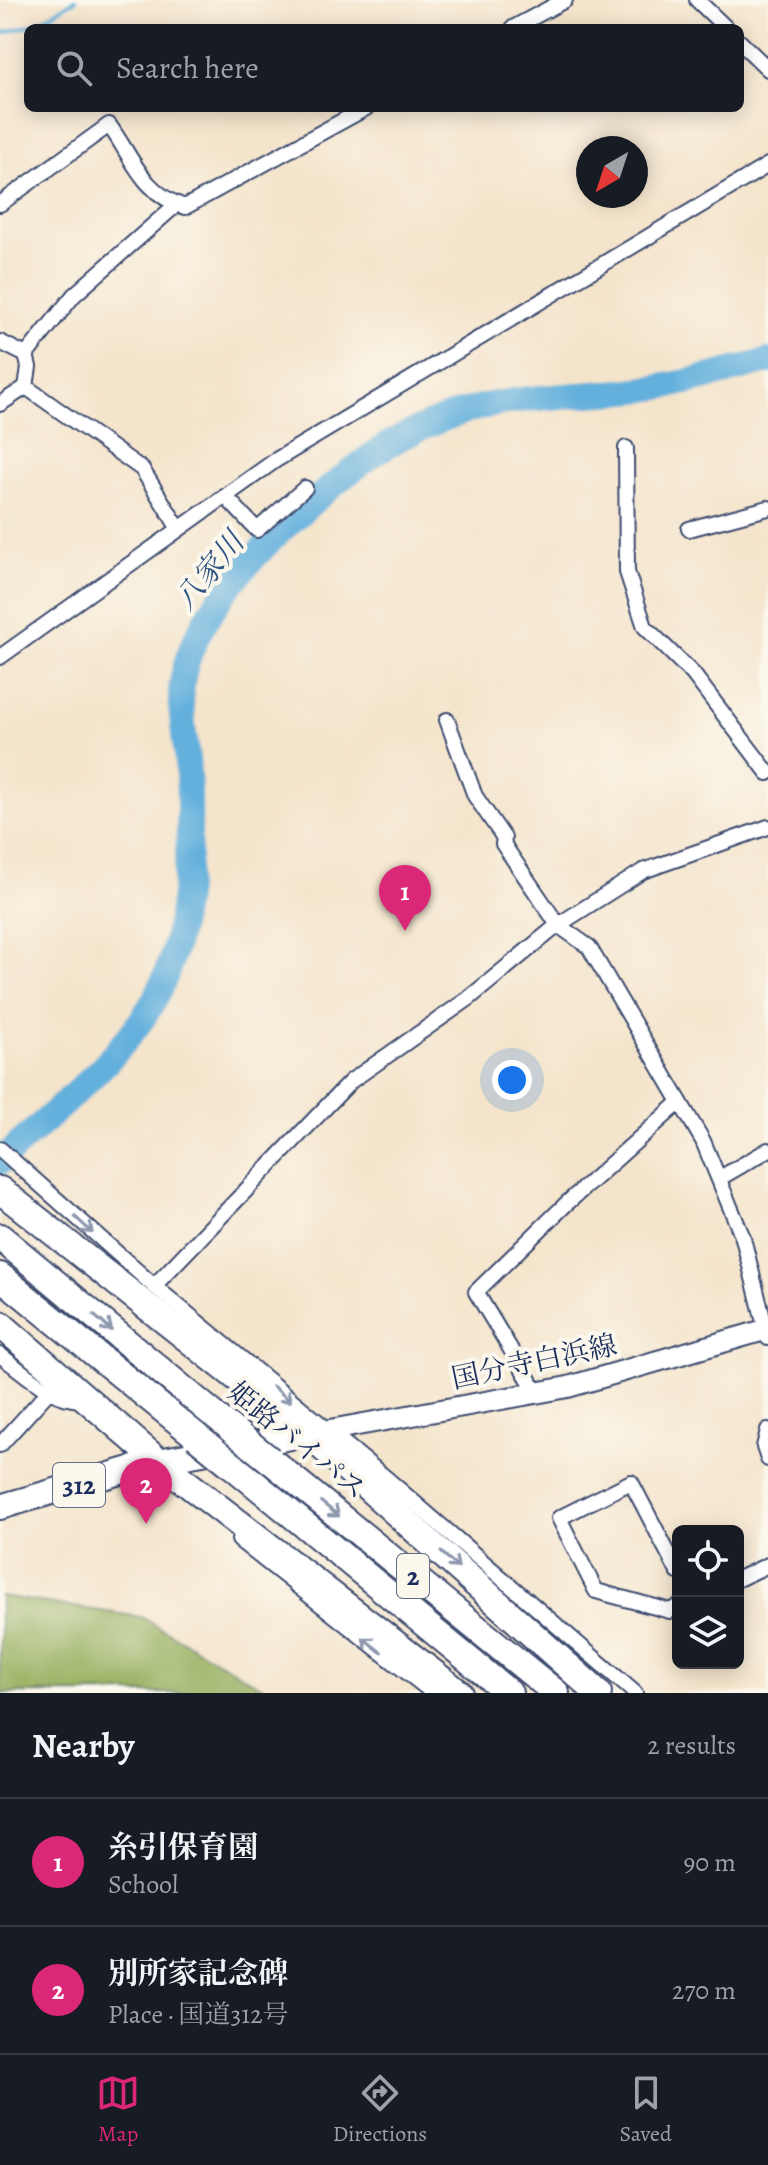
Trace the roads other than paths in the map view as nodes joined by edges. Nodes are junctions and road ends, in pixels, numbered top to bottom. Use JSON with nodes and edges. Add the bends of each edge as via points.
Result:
{"nodes":[{"id":1,"x":565,"y":0,"type":"edge"},
{"id":2,"x":697,"y":0,"type":"edge"},
{"id":3,"x":520,"y":24,"type":"edge"},
{"id":4,"x":722,"y":24,"type":"edge"},
{"id":5,"x":744,"y":46,"type":"edge"},
{"id":6,"x":768,"y":69,"type":"edge"},
{"id":7,"x":359,"y":112,"type":"edge"},
{"id":8,"x":768,"y":165,"type":"edge"},
{"id":9,"x":0,"y":204,"type":"edge"},
{"id":10,"x":177,"y":204,"type":"junction"},
{"id":11,"x":0,"y":342,"type":"edge"},
{"id":12,"x":26,"y":355,"type":"junction"},
{"id":13,"x":26,"y":387,"type":"junction"},
{"id":14,"x":0,"y":404,"type":"edge"},
{"id":15,"x":626,"y":448,"type":"dead end"},
{"id":16,"x":305,"y":488,"type":"dead end"},
{"id":17,"x":227,"y":498,"type":"junction"},
{"id":18,"x":768,"y":508,"type":"edge"},
{"id":19,"x":179,"y":529,"type":"junction"},
{"id":20,"x":689,"y":529,"type":"dead end"},
{"id":21,"x":0,"y":657,"type":"edge"},
{"id":22,"x":447,"y":720,"type":"dead end"},
{"id":23,"x":768,"y":773,"type":"edge"},
{"id":24,"x":768,"y":827,"type":"edge"},
{"id":25,"x":558,"y":925,"type":"junction"},
{"id":26,"x":680,"y":1102,"type":"junction"},
{"id":27,"x":0,"y":1149,"type":"edge"},
{"id":28,"x":768,"y":1150,"type":"edge"},
{"id":29,"x":720,"y":1178,"type":"junction"},
{"id":30,"x":4,"y":1193,"type":"edge"},
{"id":31,"x":0,"y":1237,"type":"edge"},
{"id":32,"x":0,"y":1276,"type":"edge"},
{"id":33,"x":154,"y":1286,"type":"junction"},
{"id":34,"x":0,"y":1324,"type":"edge"},
{"id":35,"x":767,"y":1333,"type":"edge"},
{"id":36,"x":0,"y":1355,"type":"edge"},
{"id":37,"x":49,"y":1391,"type":"junction"},
{"id":38,"x":537,"y":1393,"type":"junction"},
{"id":39,"x":85,"y":1400,"type":"junction"},
{"id":40,"x":768,"y":1430,"type":"edge"},
{"id":41,"x":317,"y":1433,"type":"junction"},
{"id":42,"x":0,"y":1445,"type":"edge"},
{"id":43,"x":768,"y":1459,"type":"edge"},
{"id":44,"x":158,"y":1461,"type":"junction"},
{"id":45,"x":0,"y":1507,"type":"edge"},
{"id":46,"x":672,"y":1561,"type":"edge"},
{"id":47,"x":768,"y":1565,"type":"edge"},
{"id":48,"x":744,"y":1576,"type":"edge"},
{"id":49,"x":672,"y":1610,"type":"edge"},
{"id":50,"x":433,"y":1693,"type":"edge"},
{"id":51,"x":459,"y":1693,"type":"edge"},
{"id":52,"x":509,"y":1693,"type":"edge"},
{"id":53,"x":556,"y":1693,"type":"edge"},
{"id":54,"x":598,"y":1693,"type":"edge"},
{"id":55,"x":635,"y":1693,"type":"edge"}],
"edges":[{"from":1,"to":3,"type":"street"},
{"from":2,"to":4,"type":"street"},
{"from":5,"to":6,"type":"street"},
{"from":7,"to":10,"type":"street","via":[[185,207]]},
{"from":8,"to":17,"type":"street","via":[[276,460]]},
{"from":9,"to":10,"type":"street","via":[[109,125],[137,172],[160,196]]},
{"from":10,"to":12,"type":"street","via":[[74,295]]},
{"from":11,"to":12,"type":"street"},
{"from":12,"to":13,"type":"street"},
{"from":13,"to":14,"type":"street"},
{"from":13,"to":19,"type":"street","via":[[142,469]]},
{"from":15,"to":23,"type":"street","via":[[627,572],[645,627],[693,674]]},
{"from":16,"to":17,"type":"street","via":[[257,530]]},
{"from":17,"to":19,"type":"street"},
{"from":18,"to":20,"type":"street"},
{"from":19,"to":21,"type":"street"},
{"from":22,"to":25,"type":"street","via":[[475,796]]},
{"from":24,"to":25,"type":"street","via":[[643,871]]},
{"from":25,"to":26,"type":"street","via":[[589,947]]},
{"from":25,"to":33,"type":"street","via":[[468,999],[351,1081]]},
{"from":26,"to":29,"type":"street"},
{"from":26,"to":38,"type":"street","via":[[476,1292]]},
{"from":27,"to":33,"type":"street","one_way":true},
{"from":28,"to":29,"type":"street"},
{"from":29,"to":35,"type":"street","via":[[743,1238]]},
{"from":30,"to":41,"type":"highway"},
{"from":31,"to":53,"type":"highway","name":"姫路バイパス","number":"2","one_way":true,"bridge":true},
{"from":32,"to":52,"type":"highway","number":"2","bridge":true},
{"from":33,"to":41,"type":"street","one_way":true},
{"from":34,"to":39,"type":"highway"},
{"from":35,"to":38,"type":"main road","name":"国分寺白浜線"},
{"from":36,"to":37,"type":"street"},
{"from":37,"to":39,"type":"street"},
{"from":37,"to":42,"type":"street"},
{"from":38,"to":41,"type":"main road","name":"国分寺白浜線"},
{"from":39,"to":44,"type":"highway"},
{"from":40,"to":43,"type":"street"},
{"from":41,"to":44,"type":"highway","number":"312"},
{"from":41,"to":54,"type":"highway","one_way":true},
{"from":41,"to":55,"type":"street","via":[[387,1479]]},
{"from":44,"to":45,"type":"highway","number":"312"},
{"from":50,"to":44,"type":"street","one_way":true,"via":[[180,1493]]},
{"from":44,"to":51,"type":"highway"},
{"from":46,"to":49,"type":"street","via":[[631,1482],[559,1518],[596,1591]]},
{"from":47,"to":48,"type":"street"}]}
